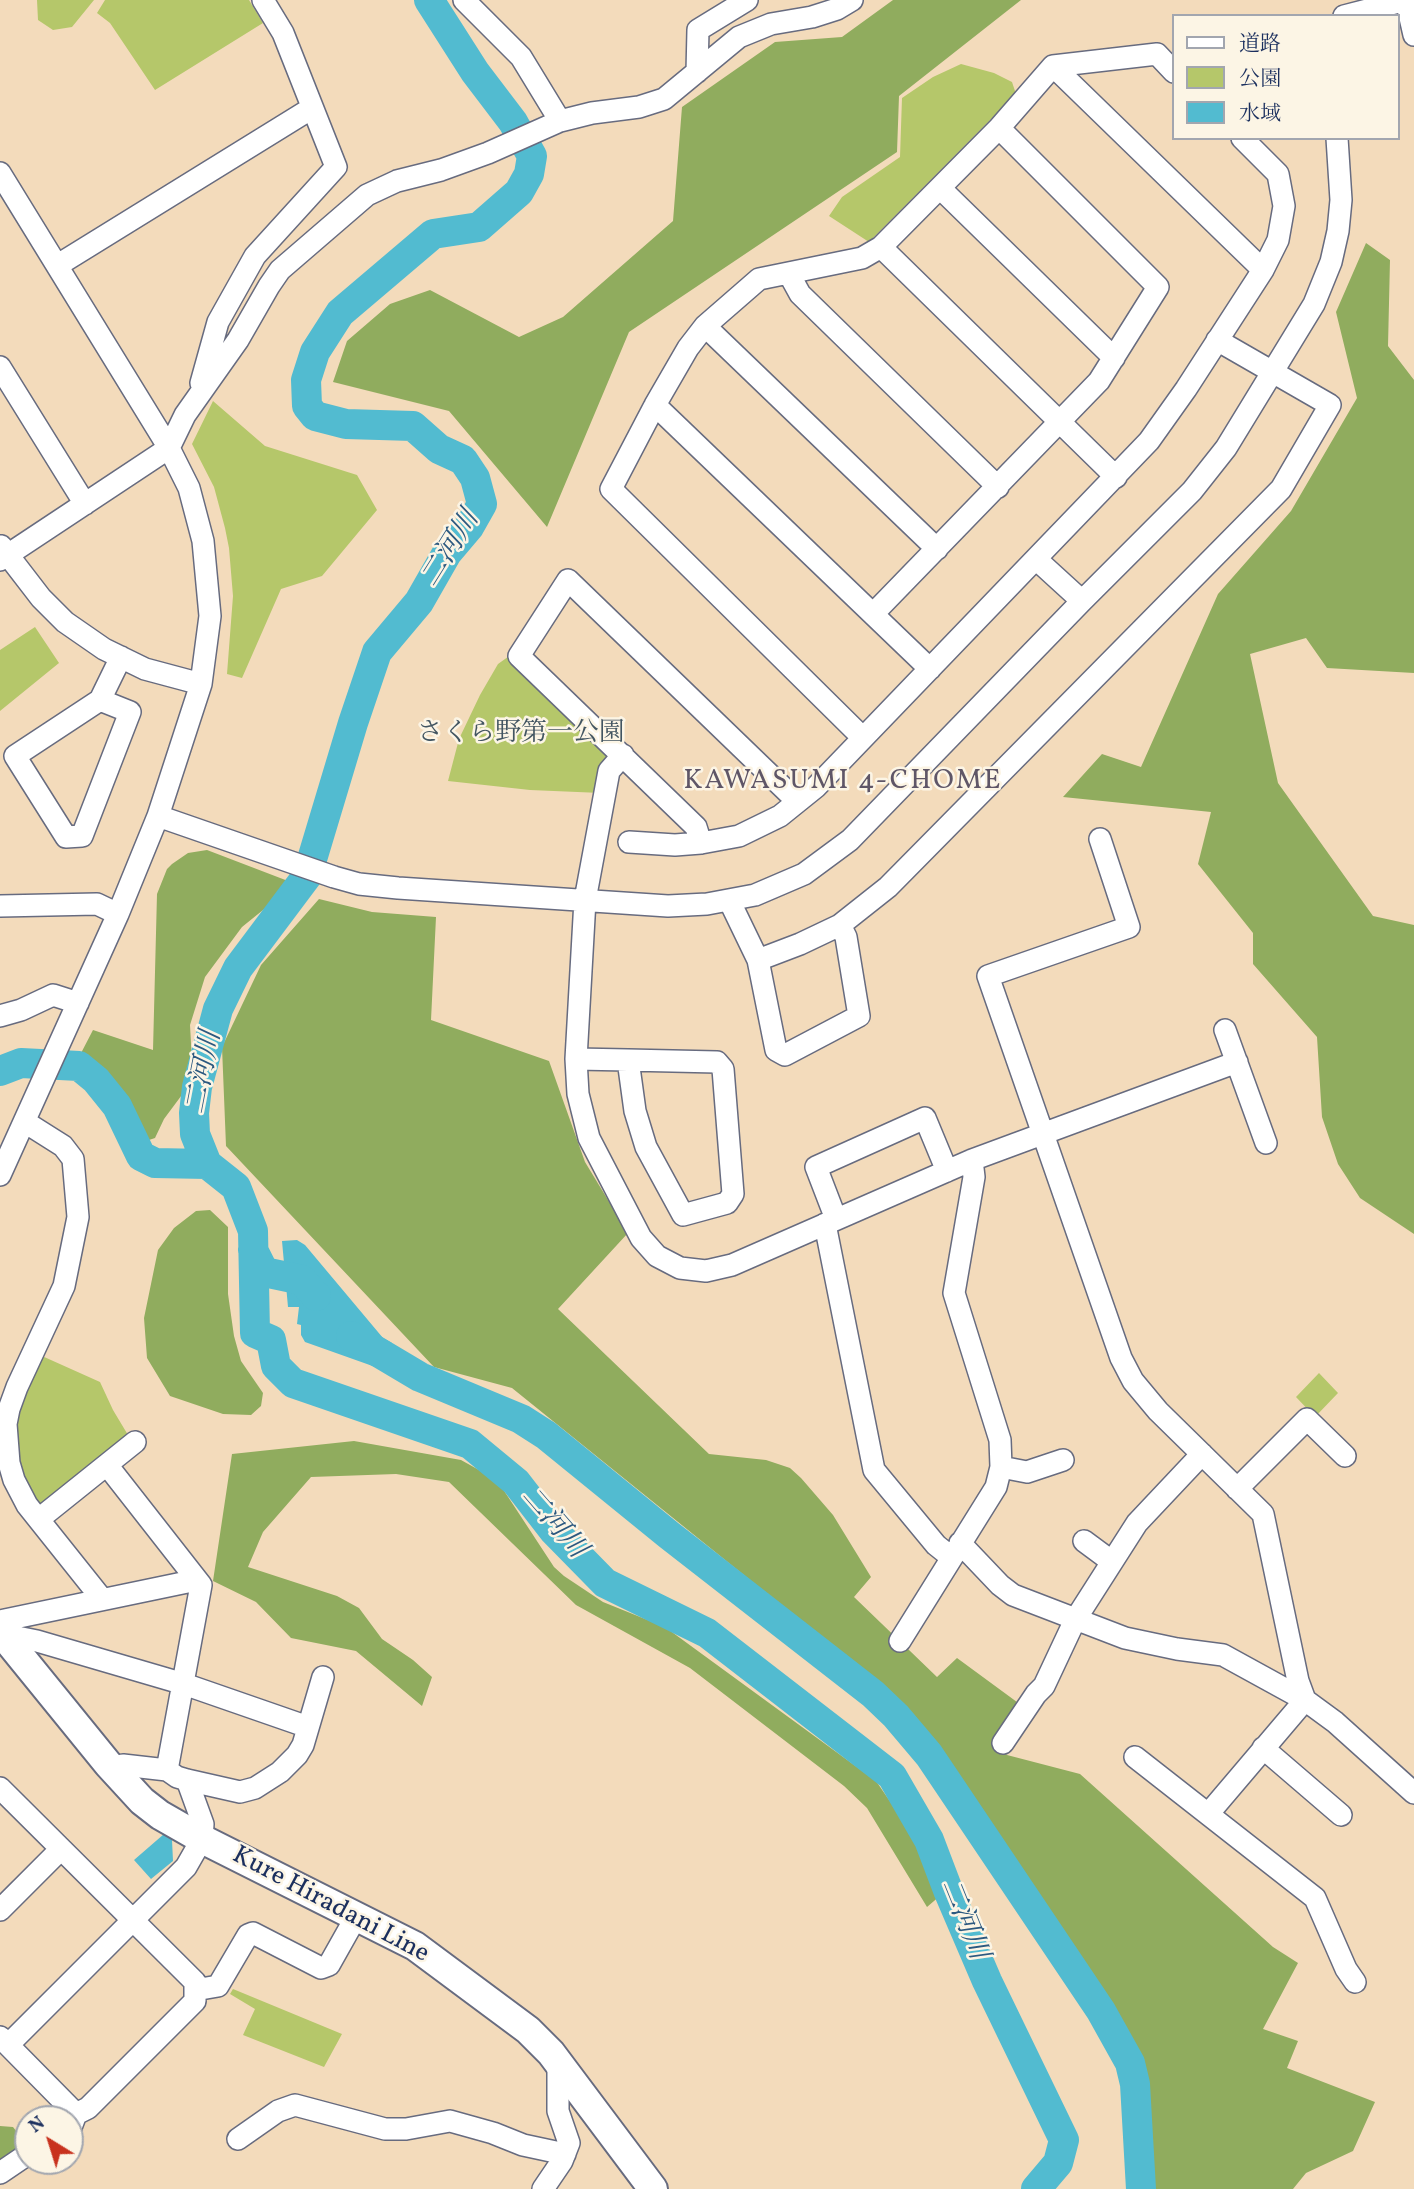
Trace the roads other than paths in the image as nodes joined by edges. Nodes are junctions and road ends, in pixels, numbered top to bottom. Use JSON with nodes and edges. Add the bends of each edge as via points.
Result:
{"nodes":[{"id":1,"x":263,"y":0,"type":"edge"},
{"id":2,"x":464,"y":0,"type":"edge"},
{"id":3,"x":747,"y":0,"type":"edge"},
{"id":4,"x":852,"y":0,"type":"edge"},
{"id":5,"x":1406,"y":0,"type":"edge"},
{"id":6,"x":1352,"y":14,"type":"edge"},
{"id":7,"x":1414,"y":35,"type":"edge"},
{"id":8,"x":1053,"y":66,"type":"junction"},
{"id":9,"x":1172,"y":70,"type":"edge"},
{"id":10,"x":697,"y":72,"type":"junction"},
{"id":11,"x":312,"y":108,"type":"junction"},
{"id":12,"x":551,"y":125,"type":"junction"},
{"id":13,"x":999,"y":128,"type":"junction"},
{"id":14,"x":1244,"y":140,"type":"edge"},
{"id":15,"x":1337,"y":140,"type":"edge"},
{"id":16,"x":0,"y":173,"type":"edge"},
{"id":17,"x":940,"y":188,"type":"junction"},
{"id":18,"x":881,"y":247,"type":"junction"},
{"id":19,"x":58,"y":265,"type":"junction"},
{"id":20,"x":1263,"y":270,"type":"junction"},
{"id":21,"x":789,"y":274,"type":"junction"},
{"id":22,"x":705,"y":326,"type":"junction"},
{"id":23,"x":1217,"y":340,"type":"junction"},
{"id":24,"x":1114,"y":358,"type":"junction"},
{"id":25,"x":0,"y":367,"type":"edge"},
{"id":26,"x":1274,"y":373,"type":"junction"},
{"id":27,"x":198,"y":395,"type":"junction"},
{"id":28,"x":655,"y":405,"type":"junction"},
{"id":29,"x":1060,"y":423,"type":"junction"},
{"id":30,"x":169,"y":448,"type":"junction"},
{"id":31,"x":1116,"y":477,"type":"junction"},
{"id":32,"x":998,"y":487,"type":"junction"},
{"id":33,"x":85,"y":504,"type":"junction"},
{"id":34,"x":937,"y":549,"type":"junction"},
{"id":35,"x":3,"y":553,"type":"edge"},
{"id":36,"x":1036,"y":559,"type":"junction"},
{"id":37,"x":1082,"y":601,"type":"junction"},
{"id":38,"x":873,"y":614,"type":"junction"},
{"id":39,"x":121,"y":657,"type":"junction"},
{"id":40,"x":930,"y":669,"type":"junction"},
{"id":41,"x":201,"y":684,"type":"junction"},
{"id":42,"x":100,"y":700,"type":"junction"},
{"id":43,"x":863,"y":738,"type":"junction"},
{"id":44,"x":623,"y":755,"type":"junction"},
{"id":45,"x":797,"y":801,"type":"junction"},
{"id":46,"x":158,"y":816,"type":"junction"},
{"id":47,"x":1100,"y":839,"type":"dead end"},
{"id":48,"x":629,"y":842,"type":"dead end"},
{"id":49,"x":701,"y":843,"type":"junction"},
{"id":50,"x":585,"y":900,"type":"junction"},
{"id":51,"x":729,"y":900,"type":"junction"},
{"id":52,"x":0,"y":906,"type":"edge"},
{"id":53,"x":118,"y":914,"type":"junction"},
{"id":54,"x":840,"y":925,"type":"junction"},
{"id":55,"x":758,"y":960,"type":"junction"},
{"id":56,"x":78,"y":1003,"type":"junction"},
{"id":57,"x":0,"y":1016,"type":"edge"},
{"id":58,"x":1225,"y":1030,"type":"dead end"},
{"id":59,"x":576,"y":1059,"type":"junction"},
{"id":60,"x":628,"y":1060,"type":"junction"},
{"id":61,"x":1237,"y":1062,"type":"junction"},
{"id":62,"x":25,"y":1122,"type":"junction"},
{"id":63,"x":1043,"y":1132,"type":"junction"},
{"id":64,"x":1266,"y":1143,"type":"dead end"},
{"id":65,"x":972,"y":1160,"type":"junction"},
{"id":66,"x":947,"y":1171,"type":"junction"},
{"id":67,"x":0,"y":1175,"type":"edge"},
{"id":68,"x":831,"y":1222,"type":"junction"},
{"id":69,"x":8,"y":1383,"type":"edge"},
{"id":70,"x":135,"y":1442,"type":"dead end"},
{"id":71,"x":1202,"y":1454,"type":"junction"},
{"id":72,"x":1345,"y":1457,"type":"dead end"},
{"id":73,"x":1063,"y":1461,"type":"dead end"},
{"id":74,"x":107,"y":1465,"type":"junction"},
{"id":75,"x":1001,"y":1466,"type":"junction"},
{"id":76,"x":1237,"y":1489,"type":"junction"},
{"id":77,"x":39,"y":1519,"type":"junction"},
{"id":78,"x":1084,"y":1541,"type":"dead end"},
{"id":79,"x":955,"y":1550,"type":"junction"},
{"id":80,"x":1111,"y":1561,"type":"junction"},
{"id":81,"x":197,"y":1580,"type":"junction"},
{"id":82,"x":102,"y":1599,"type":"junction"},
{"id":83,"x":1075,"y":1620,"type":"junction"},
{"id":84,"x":1,"y":1629,"type":"edge"},
{"id":85,"x":900,"y":1641,"type":"dead end"},
{"id":86,"x":323,"y":1677,"type":"dead end"},
{"id":87,"x":184,"y":1684,"type":"junction"},
{"id":88,"x":1305,"y":1700,"type":"junction"},
{"id":89,"x":308,"y":1727,"type":"junction"},
{"id":90,"x":1003,"y":1743,"type":"dead end"},
{"id":91,"x":1263,"y":1748,"type":"junction"},
{"id":92,"x":1135,"y":1758,"type":"dead end"},
{"id":93,"x":112,"y":1768,"type":"junction"},
{"id":94,"x":167,"y":1770,"type":"junction"},
{"id":95,"x":187,"y":1780,"type":"junction"},
{"id":96,"x":0,"y":1787,"type":"edge"},
{"id":97,"x":1414,"y":1793,"type":"edge"},
{"id":98,"x":1209,"y":1813,"type":"junction"},
{"id":99,"x":1341,"y":1815,"type":"dead end"},
{"id":100,"x":202,"y":1839,"type":"junction"},
{"id":101,"x":61,"y":1849,"type":"junction"},
{"id":102,"x":0,"y":1910,"type":"edge"},
{"id":103,"x":356,"y":1917,"type":"junction"},
{"id":104,"x":133,"y":1922,"type":"junction"},
{"id":105,"x":1355,"y":1982,"type":"dead end"},
{"id":106,"x":195,"y":1990,"type":"junction"},
{"id":107,"x":4,"y":2041,"type":"edge"},
{"id":108,"x":558,"y":2063,"type":"junction"},
{"id":109,"x":59,"y":2105,"type":"edge"},
{"id":110,"x":84,"y":2112,"type":"edge"},
{"id":111,"x":238,"y":2139,"type":"dead end"},
{"id":112,"x":565,"y":2154,"type":"junction"},
{"id":113,"x":543,"y":2189,"type":"edge"},
{"id":114,"x":653,"y":2189,"type":"edge"}],
"edges":[{"from":1,"to":11,"type":"street","via":[[283,33]]},
{"from":2,"to":12,"type":"street","via":[[520,57]]},
{"from":3,"to":10,"type":"street","via":[[698,30]]},
{"from":4,"to":10,"type":"street","via":[[837,9],[738,37]]},
{"from":5,"to":6,"type":"street"},
{"from":5,"to":7,"type":"street"},
{"from":8,"to":9,"type":"street","via":[[1157,54]]},
{"from":8,"to":13,"type":"street"},
{"from":8,"to":20,"type":"street"},
{"from":10,"to":12,"type":"street","via":[[664,99]]},
{"from":11,"to":19,"type":"street"},
{"from":11,"to":27,"type":"street","via":[[336,167],[255,256],[218,322]]},
{"from":12,"to":27,"type":"street","via":[[488,153],[367,195],[274,278],[238,340]]},
{"from":13,"to":17,"type":"street"},
{"from":13,"to":24,"type":"street","via":[[1158,287]]},
{"from":14,"to":20,"type":"street","via":[[1279,174],[1284,206],[1278,240]]},
{"from":15,"to":26,"type":"street","via":[[1340,200],[1331,262],[1314,304]]},
{"from":16,"to":19,"type":"street"},
{"from":17,"to":18,"type":"street"},
{"from":17,"to":24,"type":"street"},
{"from":18,"to":21,"type":"street","via":[[862,258]]},
{"from":18,"to":29,"type":"street"},
{"from":19,"to":30,"type":"street"},
{"from":20,"to":23,"type":"street"},
{"from":21,"to":22,"type":"street","via":[[759,279]]},
{"from":21,"to":32,"type":"street","via":[[800,294]]},
{"from":22,"to":28,"type":"street"},
{"from":22,"to":34,"type":"street"},
{"from":23,"to":26,"type":"street"},
{"from":23,"to":31,"type":"street","via":[[1149,441]]},
{"from":24,"to":29,"type":"street"},
{"from":25,"to":33,"type":"street"},
{"from":26,"to":37,"type":"street","via":[[1192,491]]},
{"from":26,"to":54,"type":"street","via":[[1330,405],[1281,489],[888,887]]},
{"from":27,"to":30,"type":"street"},
{"from":28,"to":38,"type":"street"},
{"from":28,"to":43,"type":"street","via":[[611,489]]},
{"from":29,"to":31,"type":"street"},
{"from":29,"to":32,"type":"street"},
{"from":30,"to":33,"type":"street"},
{"from":30,"to":41,"type":"street","via":[[189,488],[203,541],[210,617]]},
{"from":31,"to":36,"type":"street"},
{"from":32,"to":34,"type":"street"},
{"from":33,"to":35,"type":"street"},
{"from":34,"to":38,"type":"street"},
{"from":35,"to":39,"type":"street","via":[[65,622]]},
{"from":36,"to":37,"type":"street"},
{"from":36,"to":40,"type":"street"},
{"from":37,"to":51,"type":"street","via":[[850,840],[804,874],[755,895]]},
{"from":38,"to":40,"type":"street"},
{"from":39,"to":41,"type":"street","via":[[145,669]]},
{"from":39,"to":42,"type":"street"},
{"from":40,"to":43,"type":"street"},
{"from":41,"to":46,"type":"street"},
{"from":42,"to":42,"type":"street","via":[[130,712],[82,836],[66,837],[15,756]]},
{"from":43,"to":45,"type":"street"},
{"from":44,"to":45,"type":"street","via":[[519,656],[568,580]]},
{"from":44,"to":49,"type":"street","via":[[696,827]]},
{"from":44,"to":50,"type":"street","via":[[609,771]]},
{"from":45,"to":49,"type":"street","via":[[780,816],[739,836]]},
{"from":46,"to":50,"type":"street","via":[[359,884]]},
{"from":46,"to":53,"type":"street"},
{"from":47,"to":63,"type":"street","via":[[1129,927],[988,975]]},
{"from":48,"to":49,"type":"street"},
{"from":50,"to":51,"type":"street","via":[[668,906]]},
{"from":50,"to":59,"type":"street"},
{"from":51,"to":55,"type":"street"},
{"from":52,"to":53,"type":"street","via":[[97,904]]},
{"from":53,"to":56,"type":"street"},
{"from":54,"to":55,"type":"street"},
{"from":54,"to":55,"type":"street","via":[[859,1016],[785,1055],[776,1050]]},
{"from":56,"to":57,"type":"street","via":[[53,995]]},
{"from":56,"to":62,"type":"street"},
{"from":58,"to":61,"type":"street"},
{"from":59,"to":60,"type":"street"},
{"from":59,"to":68,"type":"street","via":[[578,1094],[589,1138],[641,1238],[657,1256],[680,1268],[706,1271],[732,1265]]},
{"from":60,"to":60,"type":"street","via":[[717,1062],[723,1069],[733,1194],[727,1203],[682,1215],[646,1147]]},
{"from":61,"to":63,"type":"street"},
{"from":61,"to":64,"type":"street"},
{"from":62,"to":67,"type":"street"},
{"from":62,"to":69,"type":"street","via":[[63,1146],[73,1159],[78,1217],[64,1286]]},
{"from":63,"to":65,"type":"street"},
{"from":63,"to":71,"type":"street","via":[[1121,1358],[1158,1411]]},
{"from":65,"to":66,"type":"street"},
{"from":65,"to":75,"type":"street","via":[[974,1177],[954,1293],[1000,1440]]},
{"from":66,"to":68,"type":"street"},
{"from":66,"to":68,"type":"street","via":[[925,1118],[816,1167]]},
{"from":68,"to":79,"type":"street","via":[[874,1470],[936,1545]]},
{"from":69,"to":77,"type":"street","via":[[9,1463],[19,1492]]},
{"from":70,"to":74,"type":"street"},
{"from":71,"to":76,"type":"street"},
{"from":71,"to":80,"type":"street","via":[[1137,1523]]},
{"from":72,"to":76,"type":"street","via":[[1307,1419]]},
{"from":73,"to":75,"type":"street","via":[[1027,1472]]},
{"from":74,"to":77,"type":"street"},
{"from":74,"to":81,"type":"street"},
{"from":75,"to":79,"type":"street","via":[[996,1487]]},
{"from":76,"to":88,"type":"street","via":[[1263,1514]]},
{"from":77,"to":82,"type":"street"},
{"from":78,"to":80,"type":"street"},
{"from":79,"to":83,"type":"street","via":[[1013,1595]]},
{"from":79,"to":85,"type":"street"},
{"from":80,"to":83,"type":"street"},
{"from":81,"to":82,"type":"street"},
{"from":81,"to":87,"type":"street","via":[[201,1585]]},
{"from":82,"to":84,"type":"street"},
{"from":83,"to":88,"type":"street","via":[[1125,1638],[1223,1655]]},
{"from":83,"to":90,"type":"street","via":[[1044,1686]]},
{"from":84,"to":87,"type":"street"},
{"from":84,"to":93,"type":"main road","name":"Kure Hiradani Line"},
{"from":86,"to":89,"type":"street"},
{"from":87,"to":89,"type":"street"},
{"from":87,"to":94,"type":"street"},
{"from":88,"to":91,"type":"street"},
{"from":88,"to":97,"type":"street"},
{"from":89,"to":95,"type":"street","via":[[297,1755],[254,1788],[240,1792]]},
{"from":91,"to":98,"type":"street"},
{"from":91,"to":99,"type":"street"},
{"from":92,"to":98,"type":"street"},
{"from":93,"to":94,"type":"street"},
{"from":93,"to":100,"type":"main road","name":"Kure Hiradani Line","via":[[142,1801]]},
{"from":94,"to":95,"type":"street"},
{"from":95,"to":100,"type":"street","via":[[203,1824]]},
{"from":96,"to":101,"type":"street"},
{"from":98,"to":105,"type":"street","via":[[1315,1898]]},
{"from":100,"to":103,"type":"main road","name":"Kure Hiradani Line"},
{"from":100,"to":104,"type":"street","via":[[186,1867]]},
{"from":101,"to":102,"type":"street"},
{"from":101,"to":104,"type":"street"},
{"from":103,"to":106,"type":"street","via":[[329,1965],[321,1968],[253,1933],[218,1986]]},
{"from":103,"to":108,"type":"main road","name":"Kure Hiradani Line","via":[[415,1946],[528,2030]]},
{"from":104,"to":106,"type":"street","via":[[195,1982]]},
{"from":104,"to":107,"type":"street"},
{"from":106,"to":110,"type":"street","via":[[195,2001]]},
{"from":107,"to":109,"type":"street"},
{"from":108,"to":112,"type":"street","via":[[558,2111],[569,2143]]},
{"from":108,"to":114,"type":"main road","name":"Kure Hiradani Line"},
{"from":111,"to":112,"type":"street","via":[[278,2111],[295,2105],[385,2129],[450,2121]]},
{"from":112,"to":113,"type":"street"}]}
